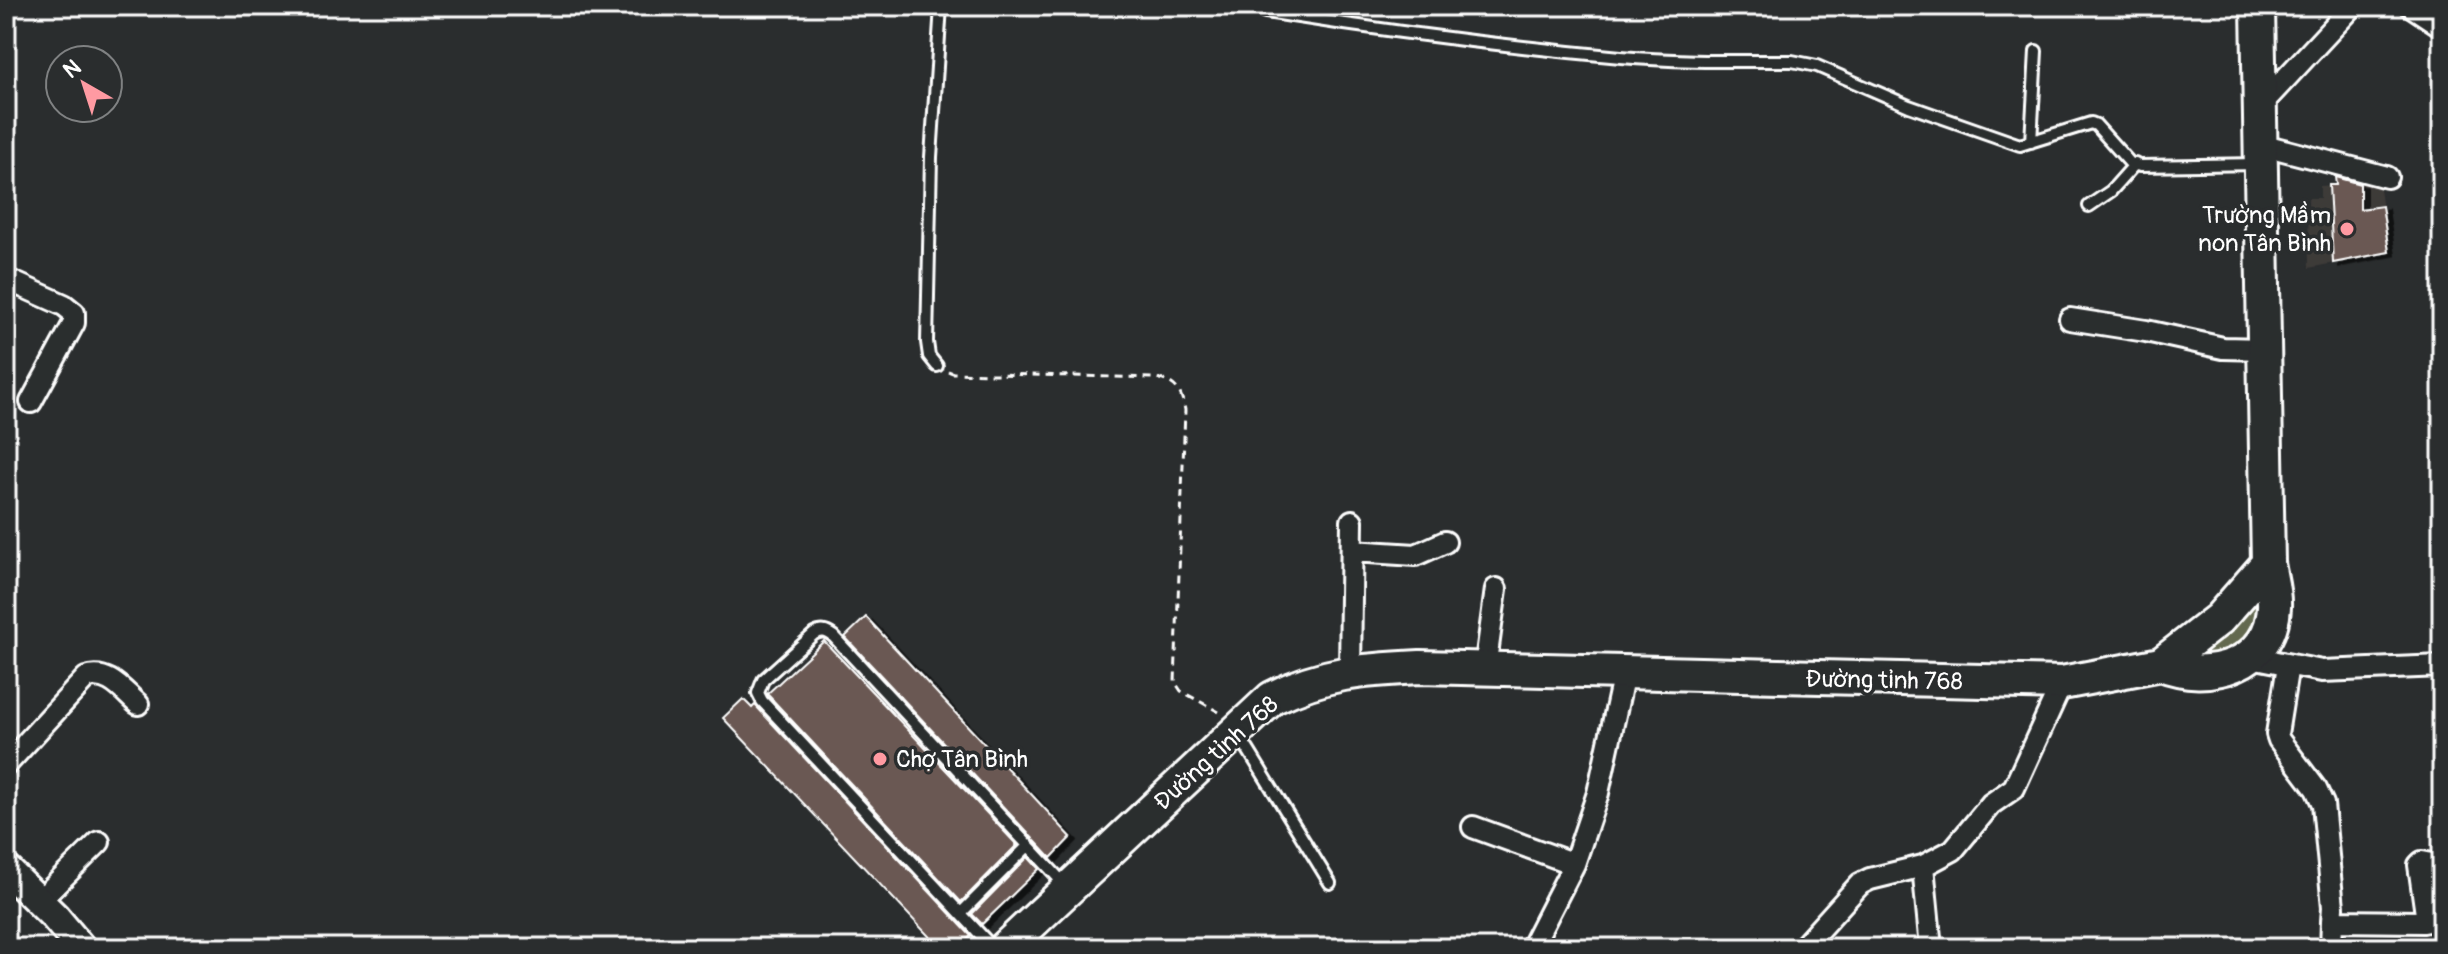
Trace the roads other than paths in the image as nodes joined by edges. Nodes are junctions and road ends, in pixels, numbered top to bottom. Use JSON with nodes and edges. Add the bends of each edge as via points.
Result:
{"nodes":[{"id":1,"x":941,"y":6,"type":"edge"},
{"id":2,"x":1246,"y":6,"type":"edge"},
{"id":3,"x":2258,"y":6,"type":"edge"},
{"id":4,"x":2353,"y":6,"type":"edge"},
{"id":5,"x":2411,"y":6,"type":"edge"},
{"id":6,"x":2441,"y":26,"type":"edge"},
{"id":7,"x":2036,"y":51,"type":"dead end"},
{"id":8,"x":2260,"y":106,"type":"junction"},
{"id":9,"x":2031,"y":142,"type":"junction"},
{"id":10,"x":2260,"y":154,"type":"junction"},
{"id":11,"x":2135,"y":164,"type":"junction"},
{"id":12,"x":2387,"y":177,"type":"dead end"},
{"id":13,"x":2089,"y":206,"type":"dead end"},
{"id":14,"x":6,"y":279,"type":"edge"},
{"id":15,"x":2070,"y":319,"type":"dead end"},
{"id":16,"x":2264,"y":349,"type":"junction"},
{"id":17,"x":937,"y":366,"type":"road end"},
{"id":18,"x":31,"y":402,"type":"dead end"},
{"id":19,"x":1352,"y":521,"type":"dead end"},
{"id":20,"x":1445,"y":542,"type":"dead end"},
{"id":21,"x":1352,"y":551,"type":"junction"},
{"id":22,"x":2268,"y":563,"type":"junction"},
{"id":23,"x":1496,"y":589,"type":"dead end"},
{"id":24,"x":2251,"y":657,"type":"junction"},
{"id":25,"x":2161,"y":664,"type":"junction"},
{"id":26,"x":2288,"y":665,"type":"junction"},
{"id":27,"x":2442,"y":666,"type":"edge"},
{"id":28,"x":1485,"y":669,"type":"junction"},
{"id":29,"x":1350,"y":671,"type":"junction"},
{"id":30,"x":1624,"y":673,"type":"junction"},
{"id":31,"x":2062,"y":683,"type":"junction"},
{"id":32,"x":138,"y":704,"type":"dead end"},
{"id":33,"x":1239,"y":727,"type":"junction"},
{"id":34,"x":6,"y":765,"type":"edge"},
{"id":35,"x":1473,"y":827,"type":"dead end"},
{"id":36,"x":99,"y":842,"type":"dead end"},
{"id":37,"x":1028,"y":846,"type":"junction"},
{"id":38,"x":1574,"y":864,"type":"junction"},
{"id":39,"x":1923,"y":866,"type":"junction"},
{"id":40,"x":2442,"y":866,"type":"edge"},
{"id":41,"x":6,"y":869,"type":"edge"},
{"id":42,"x":1330,"y":883,"type":"dead end"},
{"id":43,"x":1068,"y":889,"type":"junction"},
{"id":44,"x":39,"y":901,"type":"junction"},
{"id":45,"x":961,"y":913,"type":"junction"},
{"id":46,"x":2332,"y":921,"type":"junction"},
{"id":47,"x":81,"y":948,"type":"edge"},
{"id":48,"x":993,"y":948,"type":"edge"},
{"id":49,"x":1005,"y":948,"type":"edge"},
{"id":50,"x":1531,"y":948,"type":"edge"},
{"id":51,"x":1802,"y":948,"type":"edge"},
{"id":52,"x":1931,"y":948,"type":"edge"},
{"id":53,"x":2331,"y":948,"type":"edge"}],
"edges":[{"from":1,"to":17,"type":"lane","via":[[927,342]]},
{"from":2,"to":9,"type":"lane","via":[[1429,38],[1523,48],[1621,57],[1802,62],[1965,127],[2020,145]]},
{"from":3,"to":8,"type":"main road"},
{"from":4,"to":8,"type":"street"},
{"from":5,"to":6,"type":"street"},
{"from":7,"to":9,"type":"lane"},
{"from":8,"to":10,"type":"main road"},
{"from":9,"to":11,"type":"lane","via":[[2091,123]]},
{"from":10,"to":11,"type":"lane"},
{"from":10,"to":12,"type":"street"},
{"from":10,"to":16,"type":"main road"},
{"from":11,"to":13,"type":"lane"},
{"from":14,"to":18,"type":"street","via":[[74,313],[74,323]]},
{"from":15,"to":16,"type":"street","via":[[2223,348]]},
{"from":16,"to":22,"type":"main road"},
{"from":19,"to":21,"type":"street"},
{"from":20,"to":21,"type":"street","via":[[1416,555]]},
{"from":21,"to":29,"type":"street"},
{"from":22,"to":24,"type":"main road","via":[[2274,609],[2264,640]]},
{"from":22,"to":25,"type":"main road","name":"Đường tỉnh 768","via":[[2219,619]]},
{"from":23,"to":28,"type":"street"},
{"from":24,"to":25,"type":"main road","via":[[2193,673]]},
{"from":24,"to":26,"type":"street"},
{"from":25,"to":31,"type":"main road","name":"Đường tỉnh 768"},
{"from":26,"to":27,"type":"street","via":[[2342,672]]},
{"from":26,"to":46,"type":"street","via":[[2277,734],[2323,804]]},
{"from":28,"to":29,"type":"main road","name":"Đường tỉnh 768"},
{"from":28,"to":30,"type":"main road","name":"Đường tỉnh 768"},
{"from":29,"to":33,"type":"main road","name":"Đường tỉnh 768","via":[[1285,691]]},
{"from":30,"to":31,"type":"main road","name":"Đường tỉnh 768"},
{"from":30,"to":38,"type":"street","via":[[1598,793]]},
{"from":31,"to":39,"type":"street","via":[[2014,788],[1991,804],[1953,850]]},
{"from":32,"to":34,"type":"street","via":[[104,676],[86,678]]},
{"from":33,"to":42,"type":"lane"},
{"from":33,"to":43,"type":"main road","name":"Đường tỉnh 768"},
{"from":35,"to":38,"type":"street"},
{"from":36,"to":44,"type":"street"},
{"from":37,"to":43,"type":"lane"},
{"from":37,"to":45,"type":"lane"},
{"from":37,"to":45,"type":"lane","via":[[827,632],[814,634],[763,680],[758,693],[762,701]]},
{"from":38,"to":50,"type":"street"},
{"from":39,"to":51,"type":"street","via":[[1860,884]]},
{"from":39,"to":52,"type":"street"},
{"from":40,"to":46,"type":"street","via":[[2419,865],[2424,922]]},
{"from":41,"to":44,"type":"main road"},
{"from":43,"to":49,"type":"main road","name":"Đường tỉnh 768"},
{"from":44,"to":47,"type":"main road"},
{"from":45,"to":48,"type":"lane"},
{"from":46,"to":53,"type":"street"}]}
